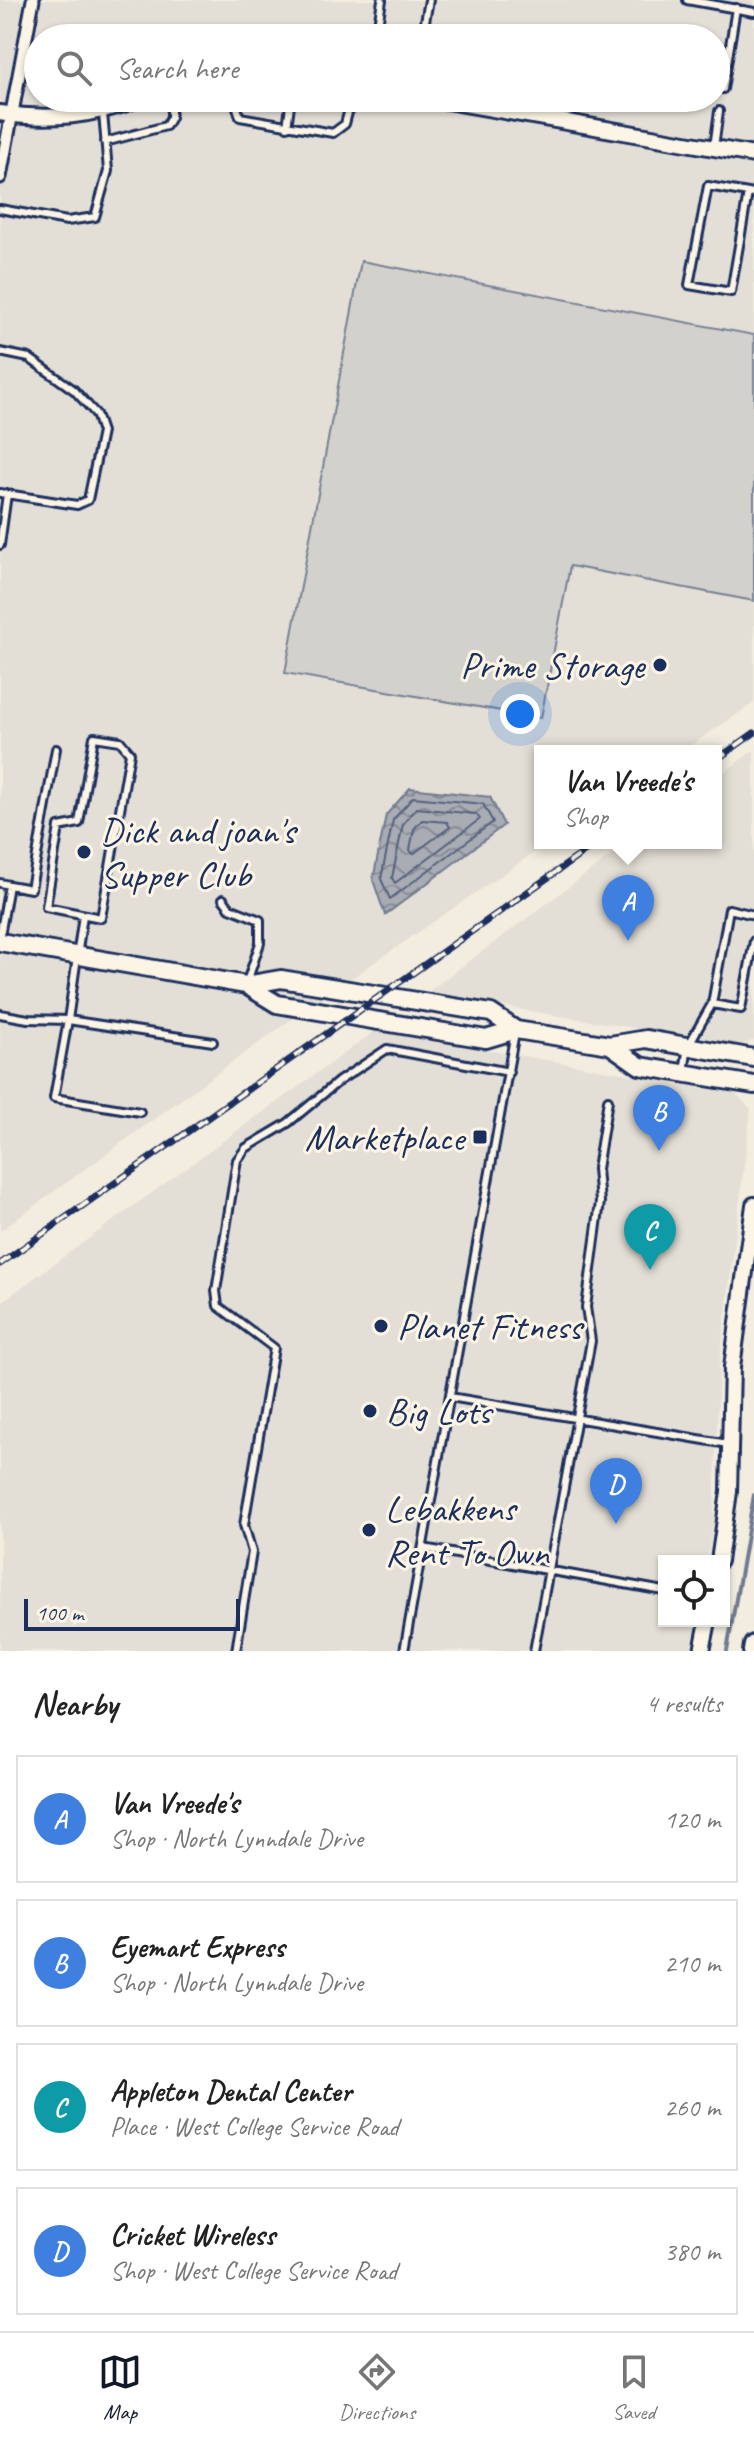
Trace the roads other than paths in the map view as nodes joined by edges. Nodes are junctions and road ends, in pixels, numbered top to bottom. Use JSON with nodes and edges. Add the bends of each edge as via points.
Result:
{"nodes":[{"id":1,"x":33,"y":0,"type":"edge"},
{"id":2,"x":382,"y":0,"type":"edge"},
{"id":3,"x":429,"y":0,"type":"edge"},
{"id":4,"x":687,"y":0,"type":"edge"},
{"id":5,"x":736,"y":8,"type":"junction"},
{"id":6,"x":754,"y":12,"type":"edge"},
{"id":7,"x":27,"y":24,"type":"edge"},
{"id":8,"x":378,"y":24,"type":"edge"},
{"id":9,"x":425,"y":24,"type":"edge"},
{"id":10,"x":24,"y":38,"type":"edge"},
{"id":11,"x":730,"y":45,"type":"edge"},
{"id":12,"x":171,"y":112,"type":"edge"},
{"id":13,"x":238,"y":112,"type":"edge"},
{"id":14,"x":289,"y":112,"type":"edge"},
{"id":15,"x":348,"y":112,"type":"edge"},
{"id":16,"x":510,"y":112,"type":"edge"},
{"id":17,"x":719,"y":112,"type":"edge"},
{"id":18,"x":103,"y":113,"type":"joint"},
{"id":19,"x":6,"y":114,"type":"edge"},
{"id":20,"x":287,"y":127,"type":"junction"},
{"id":21,"x":105,"y":142,"type":"junction"},
{"id":22,"x":714,"y":148,"type":"junction"},
{"id":23,"x":754,"y":155,"type":"edge"},
{"id":24,"x":0,"y":174,"type":"edge"},
{"id":25,"x":751,"y":194,"type":"edge"},
{"id":26,"x":0,"y":209,"type":"edge"},
{"id":27,"x":0,"y":352,"type":"edge"},
{"id":28,"x":4,"y":493,"type":"edge"},
{"id":29,"x":0,"y":545,"type":"edge"},
{"id":30,"x":56,"y":749,"type":"dead end"},
{"id":31,"x":0,"y":883,"type":"edge"},
{"id":32,"x":9,"y":885,"type":"junction"},
{"id":33,"x":223,"y":899,"type":"dead end"},
{"id":34,"x":83,"y":915,"type":"junction"},
{"id":35,"x":754,"y":915,"type":"edge"},
{"id":36,"x":0,"y":936,"type":"edge"},
{"id":37,"x":754,"y":941,"type":"edge"},
{"id":38,"x":0,"y":942,"type":"edge"},
{"id":39,"x":75,"y":956,"type":"junction"},
{"id":40,"x":246,"y":985,"type":"junction"},
{"id":41,"x":712,"y":1004,"type":"junction"},
{"id":42,"x":0,"y":1014,"type":"edge"},
{"id":43,"x":68,"y":1020,"type":"junction"},
{"id":44,"x":516,"y":1030,"type":"junction"},
{"id":45,"x":213,"y":1042,"type":"dead end"},
{"id":46,"x":610,"y":1045,"type":"junction"},
{"id":47,"x":688,"y":1046,"type":"junction"},
{"id":48,"x":754,"y":1058,"type":"edge"},
{"id":49,"x":509,"y":1072,"type":"junction"},
{"id":50,"x":683,"y":1074,"type":"junction"},
{"id":51,"x":754,"y":1085,"type":"edge"},
{"id":52,"x":608,"y":1100,"type":"dead end"},
{"id":53,"x":140,"y":1112,"type":"dead end"},
{"id":54,"x":754,"y":1205,"type":"edge"},
{"id":55,"x":450,"y":1397,"type":"junction"},
{"id":56,"x":577,"y":1421,"type":"junction"},
{"id":57,"x":728,"y":1444,"type":"junction"},
{"id":58,"x":423,"y":1548,"type":"junction"},
{"id":59,"x":720,"y":1555,"type":"edge"},
{"id":60,"x":549,"y":1572,"type":"junction"},
{"id":61,"x":658,"y":1590,"type":"edge"},
{"id":62,"x":707,"y":1627,"type":"edge"},
{"id":63,"x":236,"y":1651,"type":"edge"},
{"id":64,"x":404,"y":1651,"type":"edge"},
{"id":65,"x":534,"y":1651,"type":"edge"},
{"id":66,"x":702,"y":1651,"type":"edge"}],
"edges":[{"from":1,"to":7,"type":"street"},
{"from":2,"to":8,"type":"lane"},
{"from":3,"to":9,"type":"lane"},
{"from":4,"to":5,"type":"lane"},
{"from":5,"to":6,"type":"lane"},
{"from":5,"to":11,"type":"lane"},
{"from":10,"to":19,"type":"street"},
{"from":12,"to":21,"type":"lane","via":[[166,126]]},
{"from":13,"to":20,"type":"lane","via":[[240,117]]},
{"from":14,"to":20,"type":"lane"},
{"from":15,"to":20,"type":"lane","via":[[345,124],[333,133]]},
{"from":16,"to":22,"type":"street"},
{"from":17,"to":22,"type":"lane"},
{"from":18,"to":19,"type":"street"},
{"from":18,"to":21,"type":"lane"},
{"from":19,"to":24,"type":"street"},
{"from":21,"to":26,"type":"lane","via":[[108,171],[95,217],[67,221]]},
{"from":22,"to":23,"type":"street"},
{"from":25,"to":25,"type":"lane","via":[[731,292],[689,285],[708,186]]},
{"from":27,"to":28,"type":"lane","via":[[29,358],[74,390],[96,414],[102,432],[88,500],[77,505]]},
{"from":28,"to":29,"type":"lane"},
{"from":30,"to":32,"type":"lane","via":[[31,889]]},
{"from":31,"to":32,"type":"lane"},
{"from":32,"to":36,"type":"lane"},
{"from":33,"to":40,"type":"lane","via":[[230,908],[260,920],[260,943]]},
{"from":34,"to":34,"type":"lane","via":[[101,918],[130,753],[120,741],[94,737],[79,823],[59,827],[46,907]]},
{"from":34,"to":39,"type":"lane"},
{"from":35,"to":41,"type":"lane","via":[[729,909]]},
{"from":37,"to":41,"type":"lane","via":[[741,1009]]},
{"from":38,"to":39,"type":"main road"},
{"from":39,"to":40,"type":"main road"},
{"from":39,"to":43,"type":"lane"},
{"from":40,"to":44,"type":"main road","via":[[281,979],[491,1013]]},
{"from":40,"to":44,"type":"main road","via":[[277,1004],[351,1017],[486,1039]]},
{"from":41,"to":47,"type":"lane"},
{"from":42,"to":43,"type":"lane"},
{"from":43,"to":45,"type":"lane"},
{"from":43,"to":53,"type":"lane","via":[[54,1098]]},
{"from":44,"to":46,"type":"main road"},
{"from":44,"to":49,"type":"lane"},
{"from":46,"to":47,"type":"main road","via":[[646,1039]]},
{"from":46,"to":50,"type":"main road","via":[[640,1066]]},
{"from":47,"to":48,"type":"main road"},
{"from":47,"to":50,"type":"lane"},
{"from":49,"to":55,"type":"lane"},
{"from":49,"to":63,"type":"lane","via":[[387,1049],[246,1148],[237,1160],[218,1306],[274,1348],[244,1525],[252,1552]]},
{"from":50,"to":51,"type":"main road"},
{"from":52,"to":56,"type":"lane","via":[[586,1307],[591,1341]]},
{"from":54,"to":57,"type":"street","via":[[732,1367]]},
{"from":55,"to":56,"type":"lane"},
{"from":55,"to":58,"type":"lane"},
{"from":56,"to":57,"type":"lane"},
{"from":56,"to":60,"type":"lane"},
{"from":57,"to":59,"type":"street","via":[[729,1492]]},
{"from":58,"to":60,"type":"lane"},
{"from":58,"to":64,"type":"lane"},
{"from":60,"to":61,"type":"lane"},
{"from":60,"to":65,"type":"lane"},
{"from":62,"to":66,"type":"street"}]}
